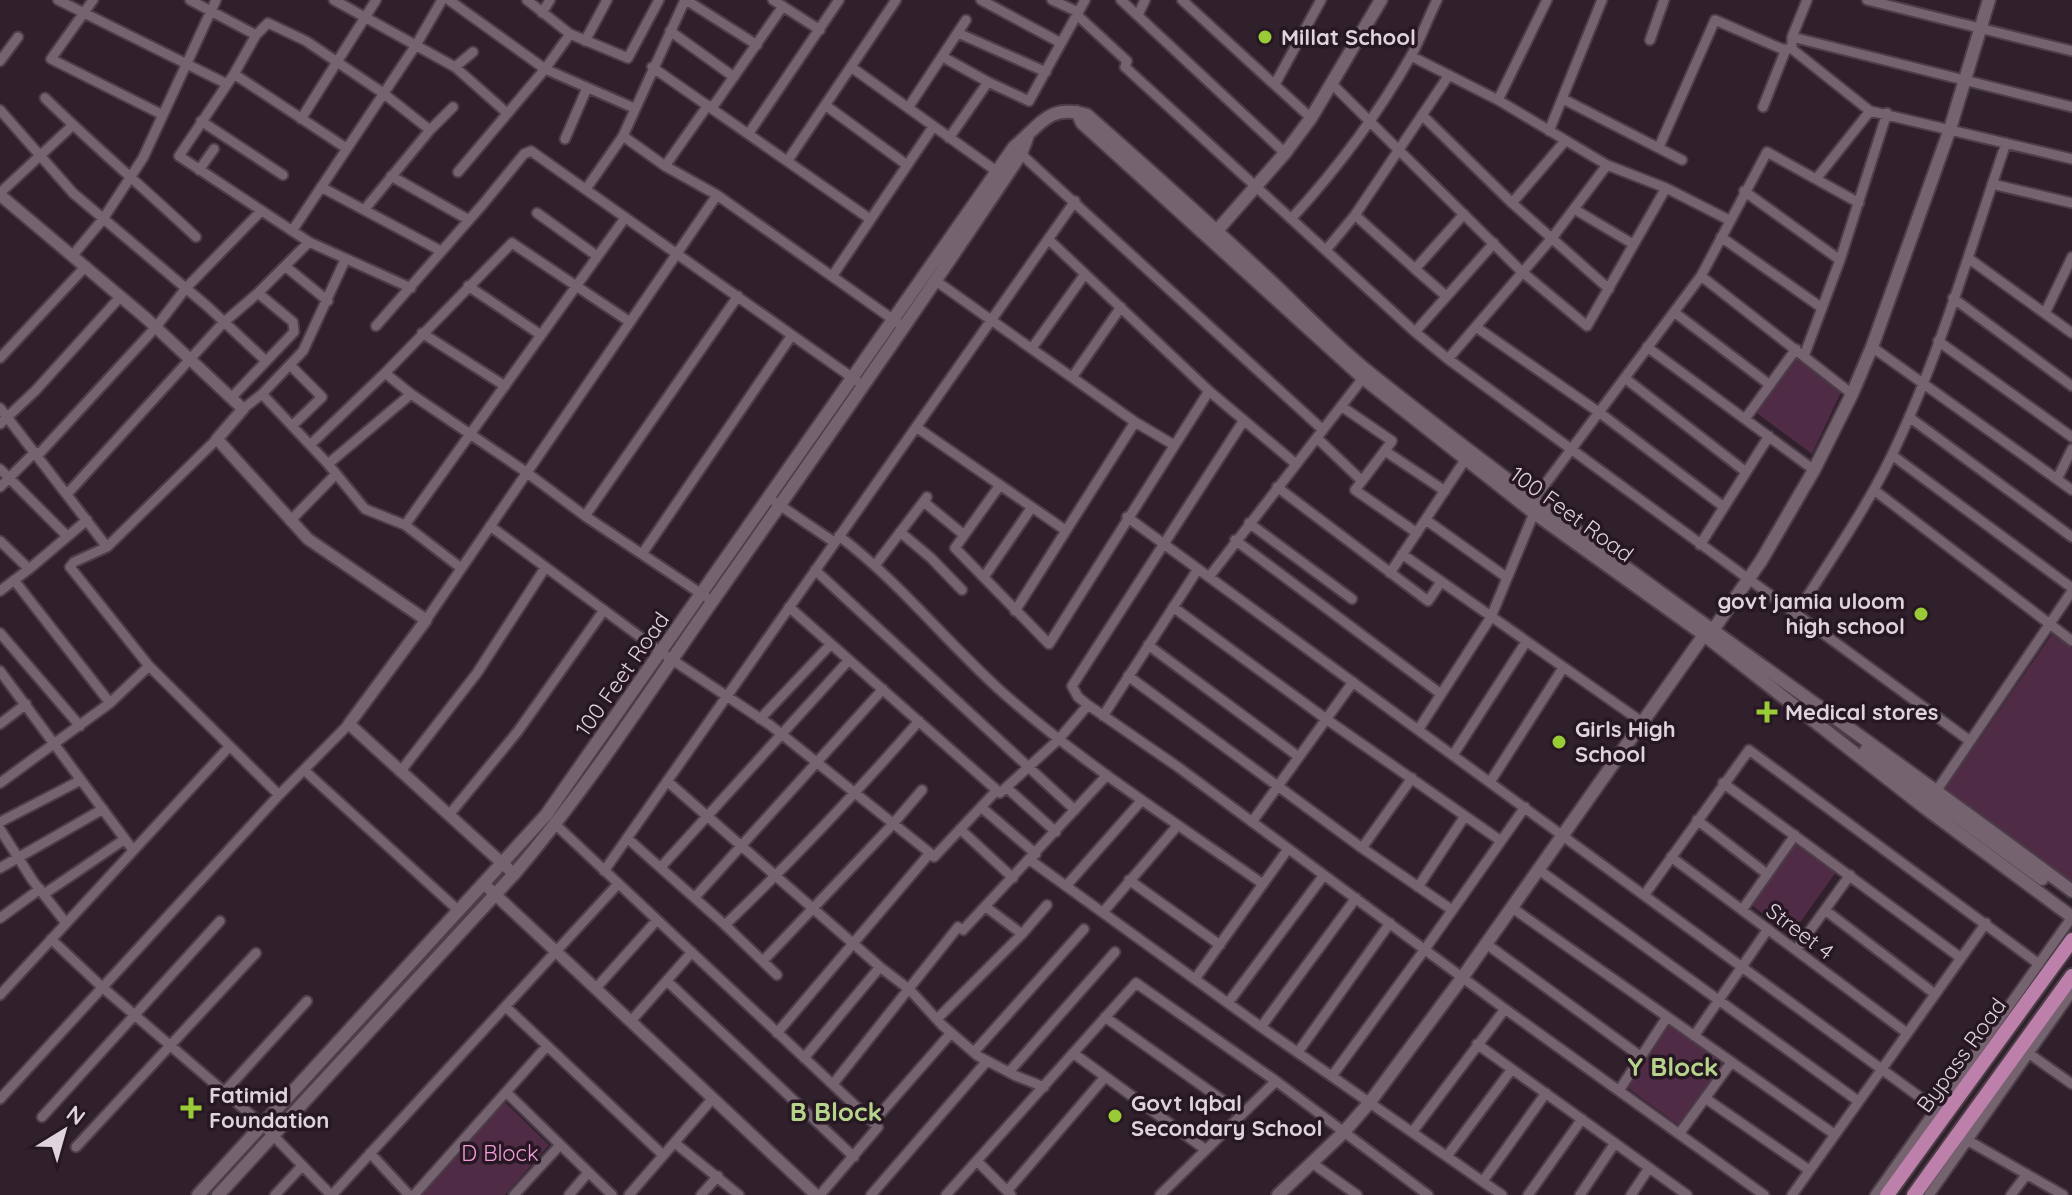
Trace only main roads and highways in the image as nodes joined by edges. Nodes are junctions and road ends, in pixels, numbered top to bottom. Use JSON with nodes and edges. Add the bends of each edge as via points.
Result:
{"nodes":[{"id":1,"x":1381,"y":0,"type":"edge"},
{"id":2,"x":1989,"y":0,"type":"edge"},
{"id":3,"x":1028,"y":135,"type":"junction"},
{"id":4,"x":1001,"y":175,"type":"junction"},
{"id":5,"x":1213,"y":234,"type":"junction"},
{"id":6,"x":774,"y":501,"type":"junction"},
{"id":7,"x":708,"y":598,"type":"junction"},
{"id":8,"x":1709,"y":632,"type":"junction"},
{"id":9,"x":1798,"y":700,"type":"junction"},
{"id":10,"x":2072,"y":891,"type":"edge"},
{"id":11,"x":2072,"y":901,"type":"edge"},
{"id":12,"x":2072,"y":917,"type":"edge"},
{"id":13,"x":2072,"y":940,"type":"edge"},
{"id":14,"x":2072,"y":976,"type":"edge"},
{"id":15,"x":202,"y":1194,"type":"edge"},
{"id":16,"x":218,"y":1195,"type":"edge"},
{"id":17,"x":1279,"y":1195,"type":"edge"},
{"id":18,"x":1887,"y":1195,"type":"edge"},
{"id":19,"x":1914,"y":1195,"type":"edge"}],
"edges":[{"from":1,"to":5,"type":"main road","via":[[1311,118]]},
{"from":2,"to":8,"type":"main road","via":[[1950,129],[1852,394],[1749,579]]},
{"from":3,"to":4,"type":"main road","name":"100 Feet Road","via":[[1021,154]]},
{"from":3,"to":4,"type":"main road","name":"100 Feet Road","via":[[1014,147]]},
{"from":3,"to":5,"type":"main road","name":"100 Feet Road","via":[[1051,113],[1087,115]]},
{"from":4,"to":6,"type":"main road","name":"100 Feet Road","via":[[851,377]]},
{"from":4,"to":6,"type":"main road","name":"100 Feet Road","via":[[936,281]]},
{"from":5,"to":8,"type":"main road","name":"100 Feet Road","via":[[1368,371]]},
{"from":5,"to":8,"type":"main road","name":"100 Feet Road","via":[[1363,378],[1465,460]]},
{"from":6,"to":7,"type":"main road","name":"100 Feet Road"},
{"from":7,"to":15,"type":"main road","name":"100 Feet Road","via":[[546,815]]},
{"from":7,"to":16,"type":"main road","name":"100 Feet Road","via":[[674,660],[556,825]]},
{"from":8,"to":9,"type":"main road","name":"100 Feet Road"},
{"from":8,"to":17,"type":"main road","via":[[1370,1102]]},
{"from":9,"to":10,"type":"main road","name":"100 Feet Road","via":[[1937,790]]},
{"from":9,"to":11,"type":"main road"},
{"from":9,"to":12,"type":"main road","name":"100 Feet Road","via":[[1925,808]]},
{"from":13,"to":18,"type":"main road","name":"Bypass Road"},
{"from":14,"to":19,"type":"main road","via":[[2025,1050]]}]}
